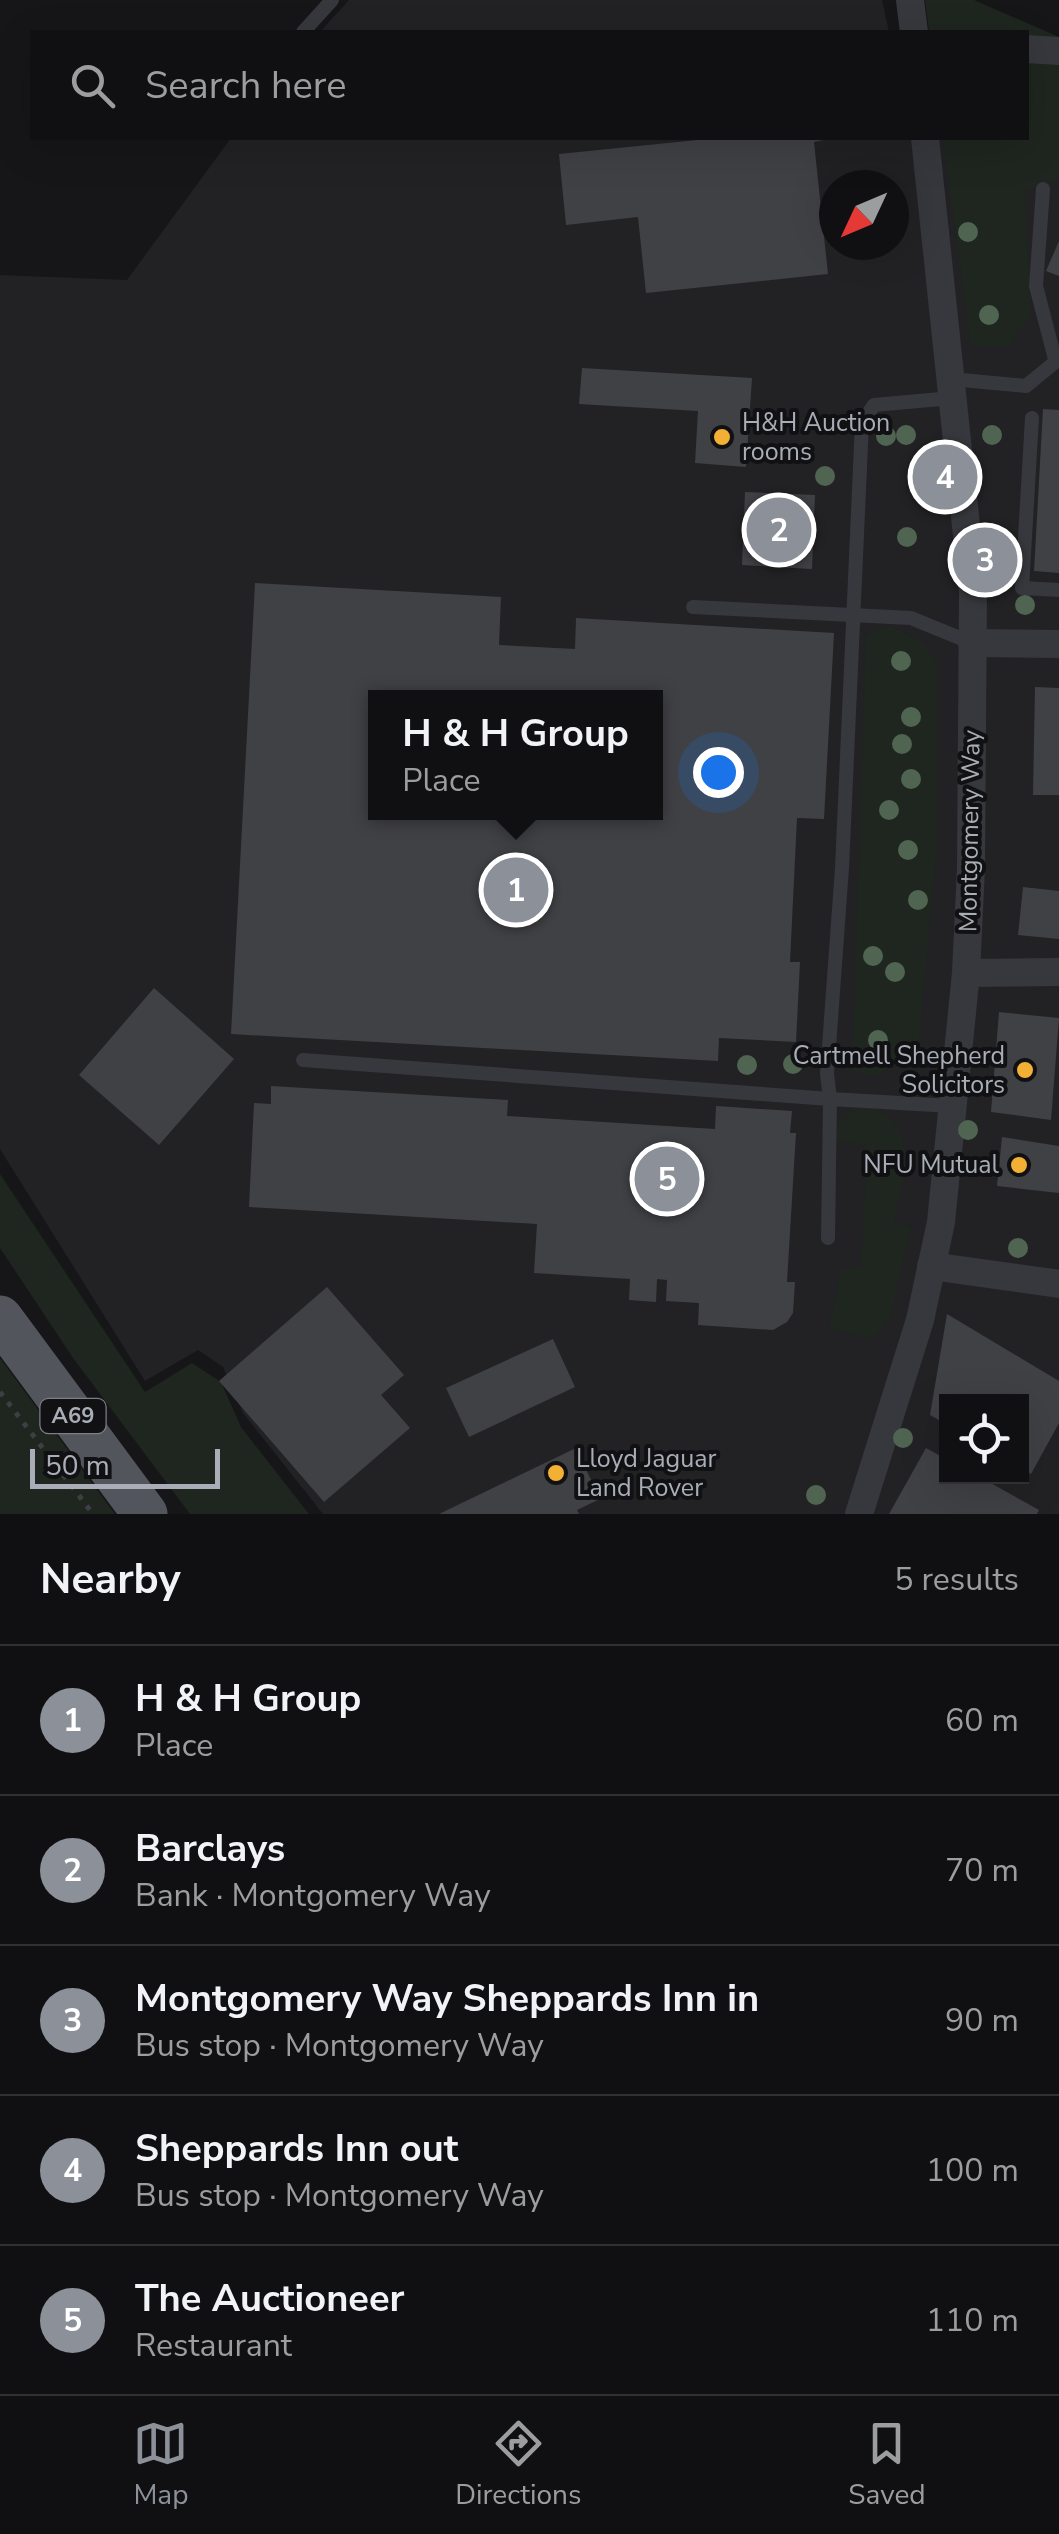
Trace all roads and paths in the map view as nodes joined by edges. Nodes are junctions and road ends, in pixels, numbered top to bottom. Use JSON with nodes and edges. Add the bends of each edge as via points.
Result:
{"nodes":[{"id":1,"x":332,"y":0,"type":"edge"},
{"id":2,"x":910,"y":0,"type":"edge"},
{"id":3,"x":305,"y":30,"type":"edge"},
{"id":4,"x":914,"y":30,"type":"edge"},
{"id":5,"x":1029,"y":49,"type":"edge"},
{"id":6,"x":1059,"y":50,"type":"edge"},
{"id":7,"x":926,"y":140,"type":"edge"},
{"id":8,"x":1043,"y":189,"type":"dead end"},
{"id":9,"x":1057,"y":359,"type":"edge"},
{"id":10,"x":952,"y":388,"type":"junction"},
{"id":11,"x":1032,"y":418,"type":"dead end"},
{"id":12,"x":1059,"y":590,"type":"edge"},
{"id":13,"x":693,"y":607,"type":"dead end"},
{"id":14,"x":853,"y":616,"type":"junction"},
{"id":15,"x":972,"y":643,"type":"junction"},
{"id":16,"x":1059,"y":644,"type":"edge"},
{"id":17,"x":1059,"y":972,"type":"edge"},
{"id":18,"x":966,"y":973,"type":"junction"},
{"id":19,"x":302,"y":1060,"type":"dead end"},
{"id":20,"x":830,"y":1098,"type":"junction"},
{"id":21,"x":952,"y":1106,"type":"junction"},
{"id":22,"x":828,"y":1238,"type":"dead end"},
{"id":23,"x":931,"y":1266,"type":"junction"},
{"id":24,"x":1059,"y":1284,"type":"edge"},
{"id":25,"x":0,"y":1318,"type":"edge"},
{"id":26,"x":0,"y":1392,"type":"edge"},
{"id":27,"x":93,"y":1514,"type":"edge"},
{"id":28,"x":146,"y":1514,"type":"edge"},
{"id":29,"x":859,"y":1514,"type":"edge"}],
"edges":[{"from":1,"to":3,"type":"lane"},
{"from":2,"to":4,"type":"street"},
{"from":5,"to":6,"type":"street"},
{"from":7,"to":10,"type":"street","name":"Montgomery Way"},
{"from":8,"to":9,"type":"lane","via":[[1036,286]]},
{"from":9,"to":10,"type":"lane","via":[[1026,386]]},
{"from":10,"to":14,"type":"lane","via":[[874,405],[862,423]]},
{"from":10,"to":15,"type":"street","name":"Montgomery Way"},
{"from":11,"to":12,"type":"lane","via":[[1022,588]]},
{"from":13,"to":14,"type":"lane"},
{"from":14,"to":15,"type":"lane","via":[[910,618]]},
{"from":14,"to":20,"type":"lane"},
{"from":15,"to":16,"type":"street"},
{"from":15,"to":18,"type":"street","name":"Montgomery Way"},
{"from":17,"to":18,"type":"street"},
{"from":18,"to":21,"type":"street","name":"Montgomery Way"},
{"from":19,"to":20,"type":"lane"},
{"from":20,"to":21,"type":"lane"},
{"from":20,"to":22,"type":"lane"},
{"from":21,"to":23,"type":"street","name":"Montgomery Way"},
{"from":23,"to":24,"type":"street"},
{"from":23,"to":29,"type":"street","name":"Montgomery Way"},
{"from":25,"to":28,"type":"main road","number":"A69"},
{"from":26,"to":27,"type":"path"}]}
